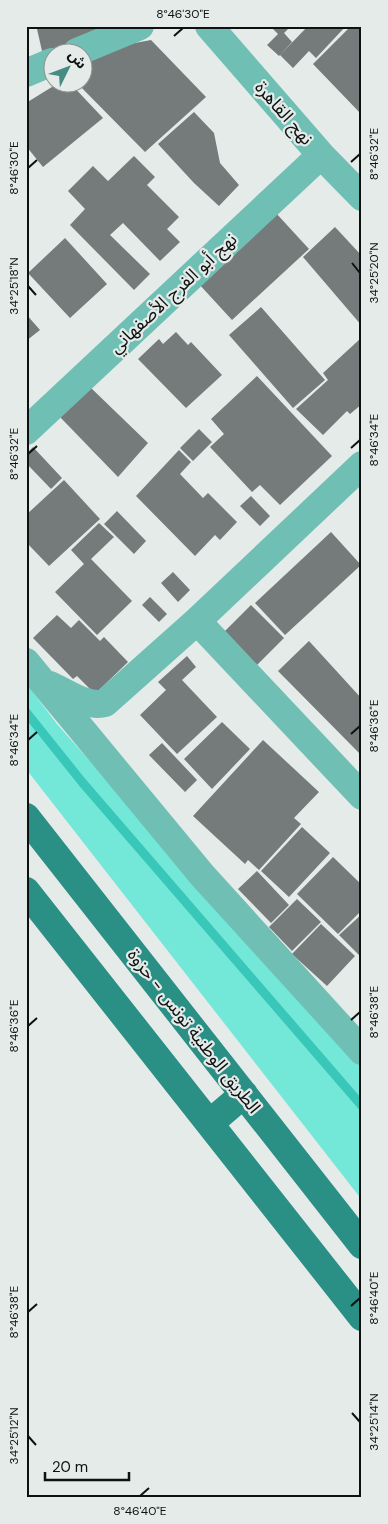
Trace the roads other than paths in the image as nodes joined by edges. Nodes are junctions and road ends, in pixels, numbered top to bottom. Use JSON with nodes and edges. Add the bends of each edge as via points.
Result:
{"nodes":[{"id":1,"x":140,"y":26,"type":"edge"},
{"id":2,"x":209,"y":26,"type":"edge"},
{"id":3,"x":92,"y":46,"type":"edge"},
{"id":4,"x":42,"y":66,"type":"edge"},
{"id":5,"x":26,"y":73,"type":"edge"},
{"id":6,"x":321,"y":155,"type":"junction"},
{"id":7,"x":362,"y":197,"type":"edge"},
{"id":8,"x":26,"y":431,"type":"edge"},
{"id":9,"x":362,"y":465,"type":"edge"},
{"id":10,"x":197,"y":621,"type":"junction"},
{"id":11,"x":34,"y":672,"type":"edge"},
{"id":12,"x":362,"y":796,"type":"edge"},
{"id":13,"x":26,"y":817,"type":"edge"},
{"id":14,"x":26,"y":891,"type":"edge"},
{"id":15,"x":362,"y":1051,"type":"edge"},
{"id":16,"x":244,"y":1094,"type":"junction"},
{"id":17,"x":210,"y":1123,"type":"junction"},
{"id":18,"x":362,"y":1245,"type":"edge"},
{"id":19,"x":362,"y":1317,"type":"edge"}],
"edges":[{"from":1,"to":3,"type":"street"},
{"from":2,"to":6,"type":"street","name":"نهج القاهرة"},
{"from":4,"to":5,"type":"street"},
{"from":6,"to":7,"type":"street","name":"نهج القاهرة"},
{"from":6,"to":8,"type":"street","name":"نهج أبو الفرج الأصفهاني"},
{"from":9,"to":10,"type":"street"},
{"from":10,"to":11,"type":"street","via":[[105,703],[89,703]]},
{"from":10,"to":12,"type":"street"},
{"from":11,"to":15,"type":"street","via":[[202,875]]},
{"from":13,"to":16,"type":"main road","name":"الطريق الوطنية تونس - حزوة"},
{"from":14,"to":17,"type":"main road"},
{"from":16,"to":17,"type":"main road"},
{"from":16,"to":18,"type":"main road","name":"الطريق الوطنية تونس - حزوة"},
{"from":17,"to":19,"type":"main road"}]}
